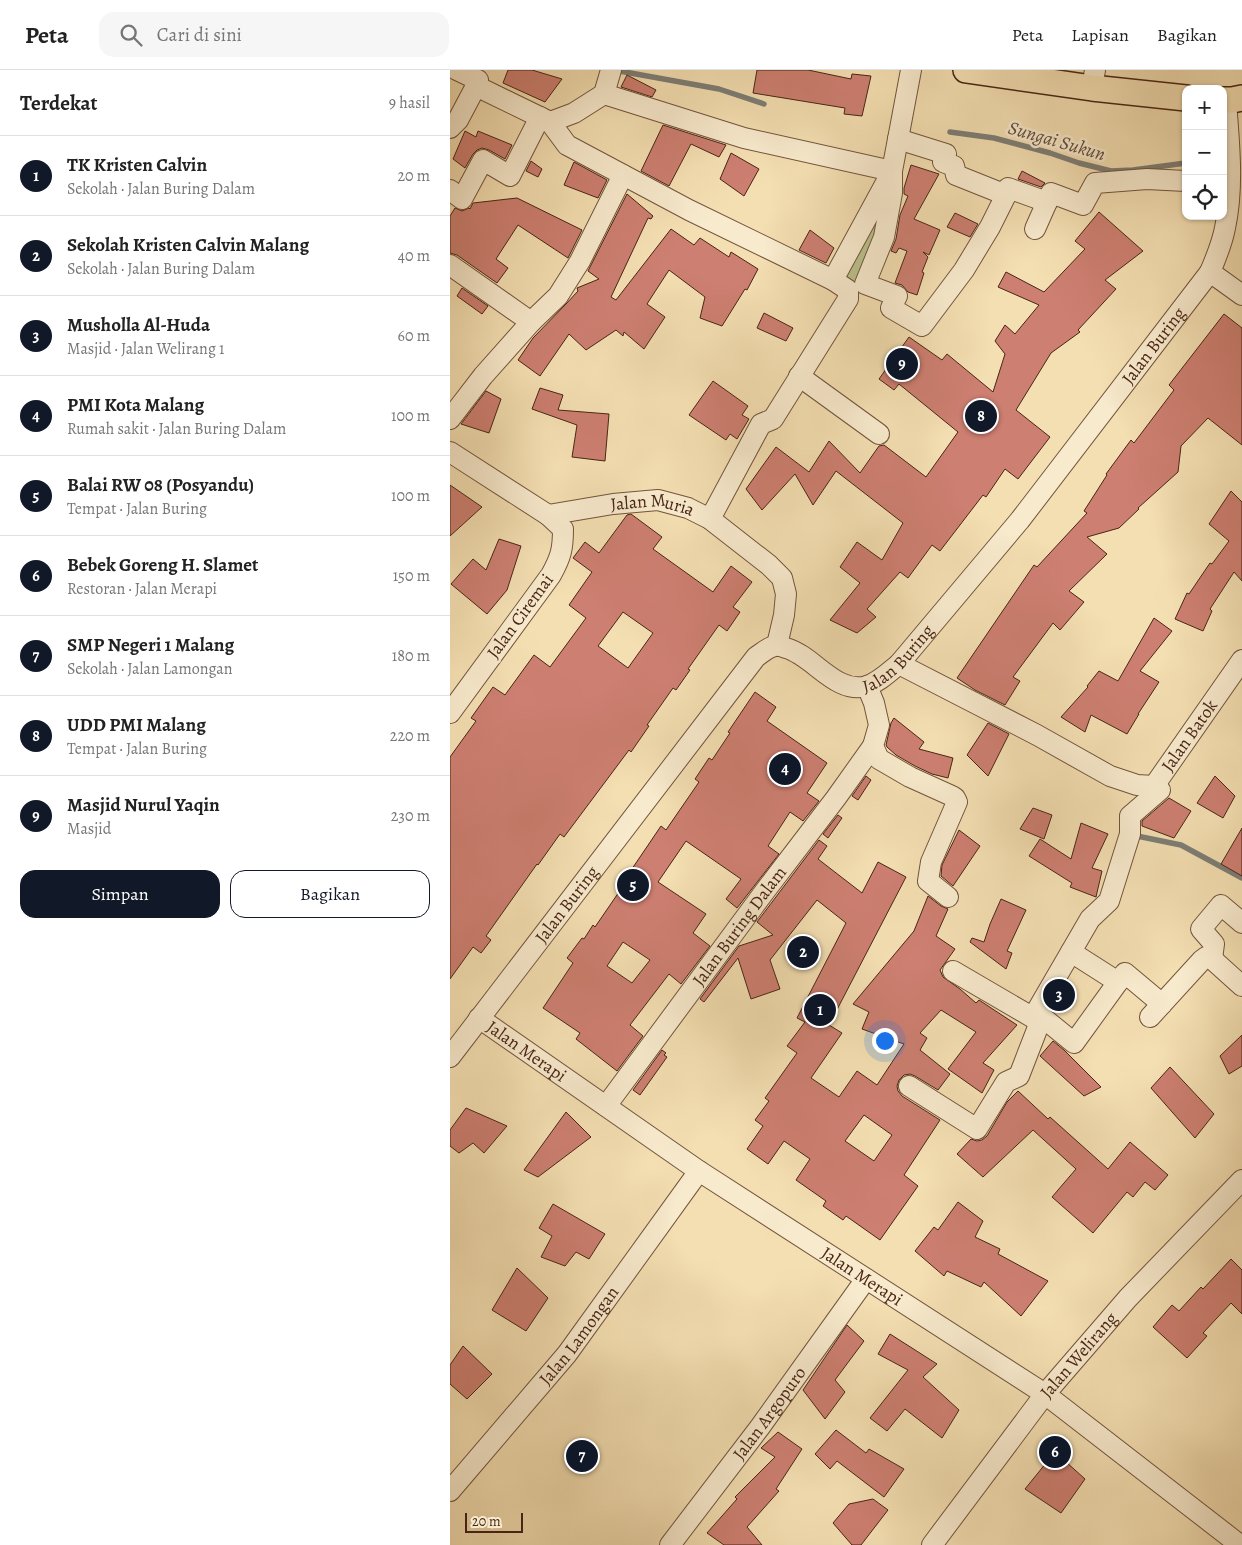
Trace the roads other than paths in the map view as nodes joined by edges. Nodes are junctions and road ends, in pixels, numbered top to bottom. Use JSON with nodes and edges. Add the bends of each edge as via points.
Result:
{"nodes":[{"id":1,"x":457,"y":70,"type":"edge"},
{"id":2,"x":911,"y":70,"type":"edge"},
{"id":3,"x":966,"y":70,"type":"edge"},
{"id":4,"x":1094,"y":79,"type":"edge"},
{"id":5,"x":608,"y":80,"type":"edge"},
{"id":6,"x":476,"y":86,"type":"junction"},
{"id":7,"x":1182,"y":97,"type":"edge"},
{"id":8,"x":1231,"y":100,"type":"edge"},
{"id":9,"x":574,"y":113,"type":"junction"},
{"id":10,"x":545,"y":119,"type":"junction"},
{"id":11,"x":450,"y":128,"type":"edge"},
{"id":12,"x":562,"y":139,"type":"junction"},
{"id":13,"x":898,"y":139,"type":"junction"},
{"id":14,"x":892,"y":171,"type":"junction"},
{"id":15,"x":623,"y":175,"type":"junction"},
{"id":16,"x":1228,"y":178,"type":"edge"},
{"id":17,"x":1182,"y":181,"type":"edge"},
{"id":18,"x":450,"y":190,"type":"edge"},
{"id":19,"x":1006,"y":195,"type":"junction"},
{"id":20,"x":1047,"y":202,"type":"junction"},
{"id":21,"x":1035,"y":229,"type":"dead end"},
{"id":22,"x":451,"y":268,"type":"edge"},
{"id":23,"x":1210,"y":272,"type":"junction"},
{"id":24,"x":833,"y":280,"type":"junction"},
{"id":25,"x":1242,"y":296,"type":"edge"},
{"id":26,"x":531,"y":322,"type":"junction"},
{"id":27,"x":799,"y":376,"type":"junction"},
{"id":28,"x":450,"y":419,"type":"edge"},
{"id":29,"x":879,"y":434,"type":"dead end"},
{"id":30,"x":450,"y":452,"type":"edge"},
{"id":31,"x":548,"y":515,"type":"junction"},
{"id":32,"x":710,"y":519,"type":"junction"},
{"id":33,"x":777,"y":645,"type":"junction"},
{"id":34,"x":1242,"y":660,"type":"edge"},
{"id":35,"x":898,"y":664,"type":"junction"},
{"id":36,"x":867,"y":686,"type":"junction"},
{"id":37,"x":450,"y":713,"type":"edge"},
{"id":38,"x":873,"y":746,"type":"junction"},
{"id":39,"x":1157,"y":788,"type":"junction"},
{"id":40,"x":948,"y":897,"type":"dead end"},
{"id":41,"x":1242,"y":923,"type":"edge"},
{"id":42,"x":1071,"y":952,"type":"junction"},
{"id":43,"x":1212,"y":959,"type":"junction"},
{"id":44,"x":953,"y":971,"type":"dead end"},
{"id":45,"x":1118,"y":982,"type":"junction"},
{"id":46,"x":1242,"y":986,"type":"edge"},
{"id":47,"x":1037,"y":1016,"type":"junction"},
{"id":48,"x":479,"y":1018,"type":"junction"},
{"id":49,"x":453,"y":1047,"type":"edge"},
{"id":50,"x":909,"y":1086,"type":"dead end"},
{"id":51,"x":606,"y":1106,"type":"junction"},
{"id":52,"x":699,"y":1171,"type":"junction"},
{"id":53,"x":1242,"y":1180,"type":"edge"},
{"id":54,"x":866,"y":1279,"type":"junction"},
{"id":55,"x":1045,"y":1394,"type":"junction"},
{"id":56,"x":450,"y":1492,"type":"edge"},
{"id":57,"x":670,"y":1545,"type":"edge"},
{"id":58,"x":932,"y":1545,"type":"edge"},
{"id":59,"x":1240,"y":1545,"type":"edge"}],
"edges":[{"from":1,"to":6,"type":"street","via":[[478,80]]},
{"from":2,"to":13,"type":"street"},
{"from":3,"to":4,"type":"main road"},
{"from":4,"to":7,"type":"main road"},
{"from":5,"to":9,"type":"street"},
{"from":5,"to":14,"type":"street","via":[[744,138]]},
{"from":6,"to":10,"type":"street"},
{"from":6,"to":11,"type":"street","via":[[458,120]]},
{"from":8,"to":16,"type":"street","name":"Jalan Buring"},
{"from":9,"to":10,"type":"street"},
{"from":9,"to":12,"type":"street"},
{"from":10,"to":12,"type":"street"},
{"from":10,"to":18,"type":"street","via":[[510,176],[483,160],[462,199]]},
{"from":12,"to":15,"type":"street","via":[[567,145]]},
{"from":13,"to":14,"type":"street"},
{"from":13,"to":19,"type":"street","via":[[946,154],[943,162],[954,166],[956,175]]},
{"from":14,"to":19,"type":"street","via":[[892,193],[884,237],[865,284],[898,296],[891,308],[922,326],[964,270]]},
{"from":14,"to":24,"type":"street"},
{"from":15,"to":24,"type":"street"},
{"from":15,"to":26,"type":"street","via":[[580,261],[558,296]]},
{"from":16,"to":23,"type":"street","name":"Jalan Buring","via":[[1225,228]]},
{"from":17,"to":20,"type":"street","via":[[1148,179],[1096,183],[1083,205],[1051,193]]},
{"from":19,"to":20,"type":"street","via":[[1008,188]]},
{"from":20,"to":21,"type":"street"},
{"from":22,"to":26,"type":"street"},
{"from":23,"to":25,"type":"street"},
{"from":23,"to":35,"type":"street","name":"Jalan Buring","via":[[1020,520]]},
{"from":24,"to":27,"type":"street","via":[[848,290],[848,299]]},
{"from":26,"to":28,"type":"street"},
{"from":27,"to":29,"type":"street"},
{"from":27,"to":32,"type":"street","via":[[773,419],[761,424]]},
{"from":30,"to":31,"type":"street"},
{"from":31,"to":32,"type":"street","name":"Jalan Muria","via":[[658,500],[688,508]]},
{"from":31,"to":37,"type":"street","name":"Jalan Ciremai","via":[[563,529],[560,559]]},
{"from":32,"to":33,"type":"street","name":"Jalan Muria","via":[[782,578],[786,594]]},
{"from":33,"to":36,"type":"street","name":"Jalan Buring","via":[[792,650],[837,681],[854,688]]},
{"from":33,"to":48,"type":"street","name":"Jalan Buring","via":[[756,657],[748,667]]},
{"from":34,"to":39,"type":"street","name":"Jalan Batok"},
{"from":35,"to":36,"type":"street","name":"Jalan Buring","via":[[877,682]]},
{"from":35,"to":39,"type":"street","via":[[1110,776]]},
{"from":36,"to":38,"type":"street","via":[[879,725]]},
{"from":38,"to":40,"type":"street","via":[[879,759],[955,798],[957,802],[931,862],[928,881]]},
{"from":38,"to":51,"type":"street","name":"Jalan Buring Dalam"},
{"from":39,"to":42,"type":"street","name":"Jalan Batok","via":[[1130,816],[1130,834],[1109,901],[1090,919]]},
{"from":41,"to":43,"type":"street","via":[[1221,905],[1201,930],[1214,944]]},
{"from":42,"to":45,"type":"street"},
{"from":42,"to":47,"type":"street","name":"Jalan Batok"},
{"from":43,"to":45,"type":"street","via":[[1202,960],[1156,1010],[1125,973]]},
{"from":43,"to":46,"type":"street"},
{"from":44,"to":47,"type":"street"},
{"from":45,"to":47,"type":"street","via":[[1074,1043]]},
{"from":47,"to":50,"type":"street","name":"Jalan Batok","via":[[1038,1027],[1019,1076],[1006,1082],[977,1128]]},
{"from":48,"to":49,"type":"street","name":"Jalan Buring"},
{"from":48,"to":51,"type":"street","name":"Jalan Merapi"},
{"from":51,"to":52,"type":"street","name":"Jalan Merapi"},
{"from":52,"to":54,"type":"street","name":"Jalan Merapi"},
{"from":52,"to":56,"type":"street","name":"Jalan Lamongan","via":[[567,1354]]},
{"from":53,"to":55,"type":"street","name":"Jalan Welirang","via":[[1128,1298]]},
{"from":54,"to":55,"type":"street","name":"Jalan Merapi"},
{"from":54,"to":57,"type":"street","name":"Jalan Argopuro","via":[[760,1428]]},
{"from":55,"to":58,"type":"street","name":"Jalan Welirang"},
{"from":55,"to":59,"type":"street","name":"Jalan Merapi"}]}
